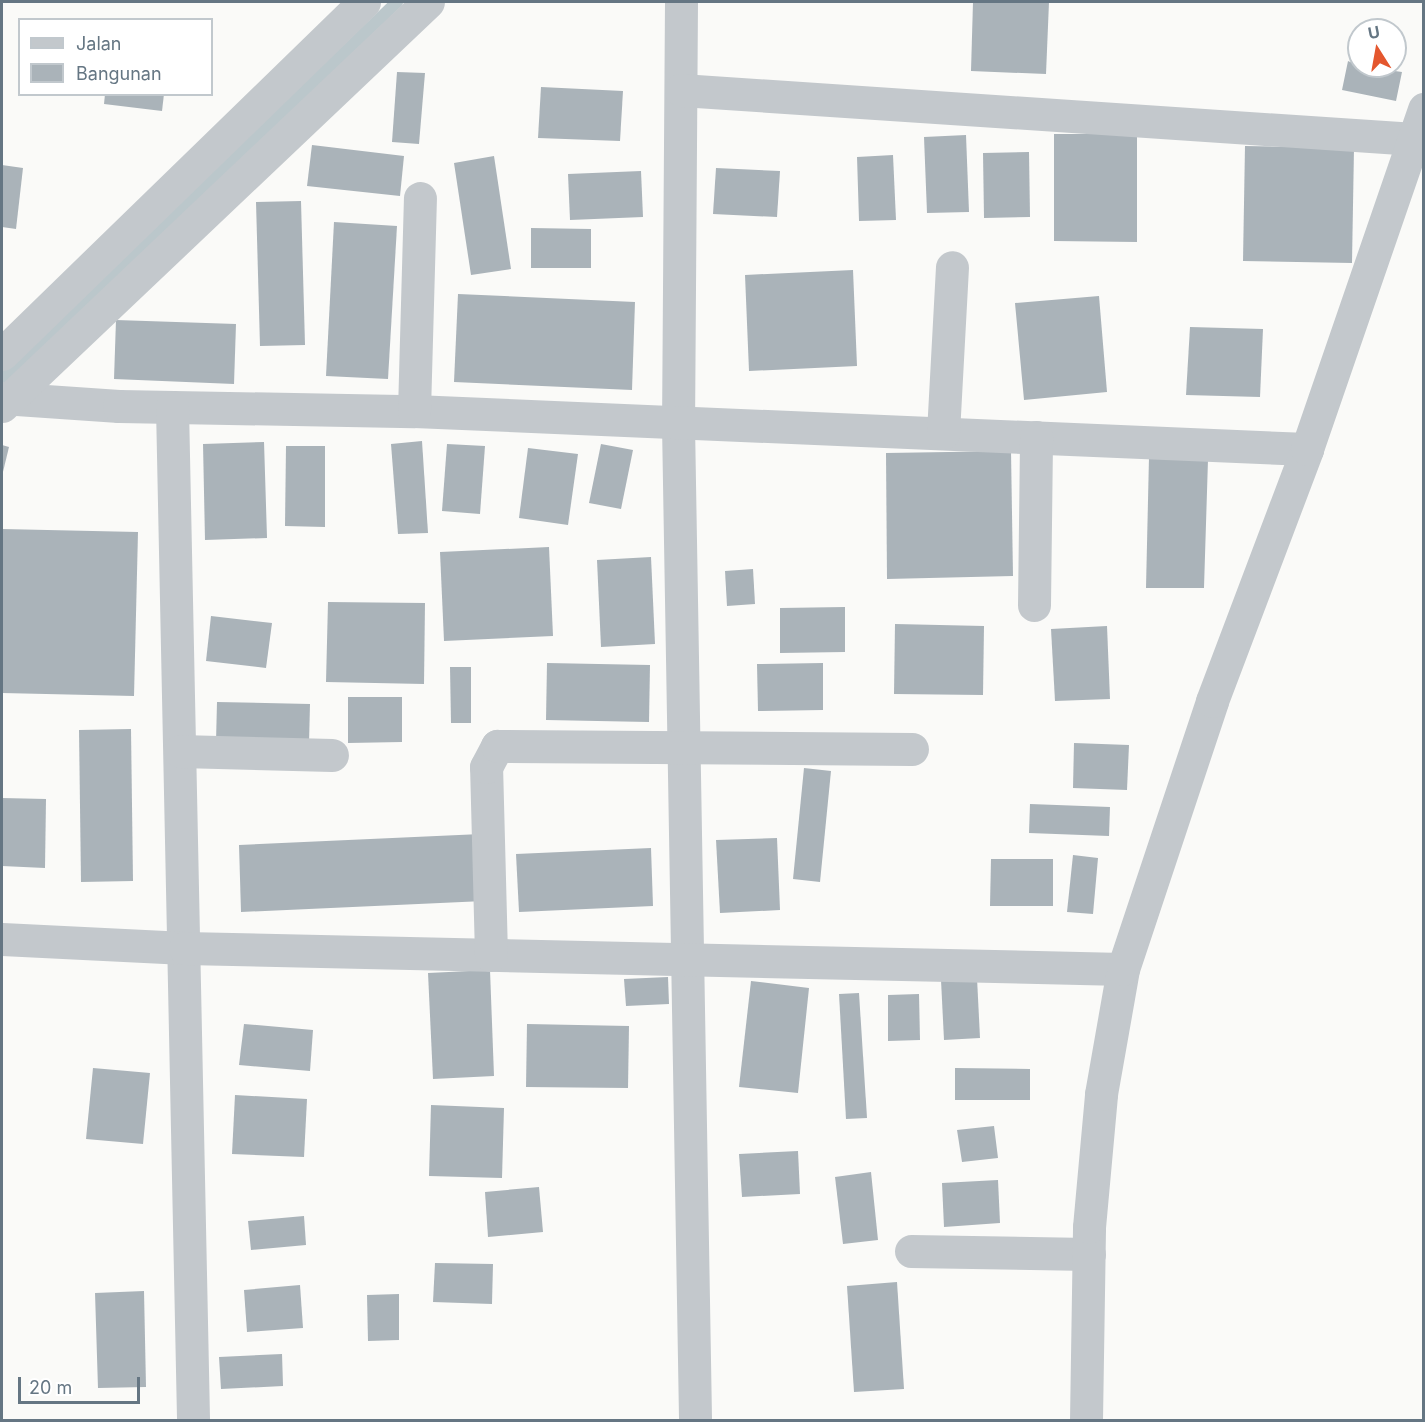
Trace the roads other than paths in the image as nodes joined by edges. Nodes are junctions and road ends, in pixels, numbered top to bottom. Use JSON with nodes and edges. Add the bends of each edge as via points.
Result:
{"nodes":[{"id":1,"x":364,"y":2,"type":"edge"},
{"id":2,"x":428,"y":2,"type":"edge"},
{"id":3,"x":681,"y":2,"type":"edge"},
{"id":4,"x":681,"y":90,"type":"junction"},
{"id":5,"x":1419,"y":124,"type":"edge"},
{"id":6,"x":420,"y":198,"type":"dead end"},
{"id":7,"x":952,"y":267,"type":"dead end"},
{"id":8,"x":2,"y":354,"type":"edge"},
{"id":9,"x":4,"y":401,"type":"edge"},
{"id":10,"x":172,"y":407,"type":"junction"},
{"id":11,"x":414,"y":411,"type":"junction"},
{"id":12,"x":678,"y":424,"type":"junction"},
{"id":13,"x":943,"y":433,"type":"junction"},
{"id":14,"x":1036,"y":437,"type":"junction"},
{"id":15,"x":1307,"y":449,"type":"junction"},
{"id":16,"x":1034,"y":605,"type":"dead end"},
{"id":17,"x":683,"y":749,"type":"junction"},
{"id":18,"x":912,"y":749,"type":"dead end"},
{"id":19,"x":180,"y":752,"type":"junction"},
{"id":20,"x":332,"y":755,"type":"dead end"},
{"id":21,"x":2,"y":939,"type":"edge"},
{"id":22,"x":185,"y":948,"type":"junction"},
{"id":23,"x":491,"y":955,"type":"junction"},
{"id":24,"x":686,"y":959,"type":"junction"},
{"id":25,"x":1123,"y":969,"type":"junction"},
{"id":26,"x":911,"y":1251,"type":"dead end"},
{"id":27,"x":1089,"y":1254,"type":"junction"},
{"id":28,"x":193,"y":1420,"type":"edge"},
{"id":29,"x":695,"y":1420,"type":"edge"},
{"id":30,"x":1086,"y":1420,"type":"edge"}],
"edges":[{"from":1,"to":8,"type":"street"},
{"from":2,"to":9,"type":"street"},
{"from":3,"to":4,"type":"street"},
{"from":4,"to":5,"type":"street"},
{"from":4,"to":12,"type":"street"},
{"from":5,"to":15,"type":"street"},
{"from":6,"to":11,"type":"street"},
{"from":7,"to":13,"type":"street"},
{"from":9,"to":10,"type":"street"},
{"from":10,"to":11,"type":"street"},
{"from":10,"to":19,"type":"street"},
{"from":11,"to":12,"type":"street"},
{"from":12,"to":13,"type":"street"},
{"from":12,"to":17,"type":"street"},
{"from":13,"to":14,"type":"street"},
{"from":14,"to":15,"type":"street"},
{"from":14,"to":16,"type":"street"},
{"from":15,"to":25,"type":"street","via":[[1212,701]]},
{"from":17,"to":18,"type":"street"},
{"from":17,"to":23,"type":"street","via":[[497,746],[486,767]]},
{"from":17,"to":24,"type":"street"},
{"from":19,"to":20,"type":"street"},
{"from":19,"to":22,"type":"street"},
{"from":21,"to":22,"type":"street"},
{"from":22,"to":23,"type":"street"},
{"from":22,"to":28,"type":"street"},
{"from":23,"to":24,"type":"street"},
{"from":24,"to":25,"type":"street"},
{"from":24,"to":29,"type":"street"},
{"from":25,"to":27,"type":"street","via":[[1101,1094]]},
{"from":26,"to":27,"type":"street"},
{"from":27,"to":30,"type":"street"}]}
